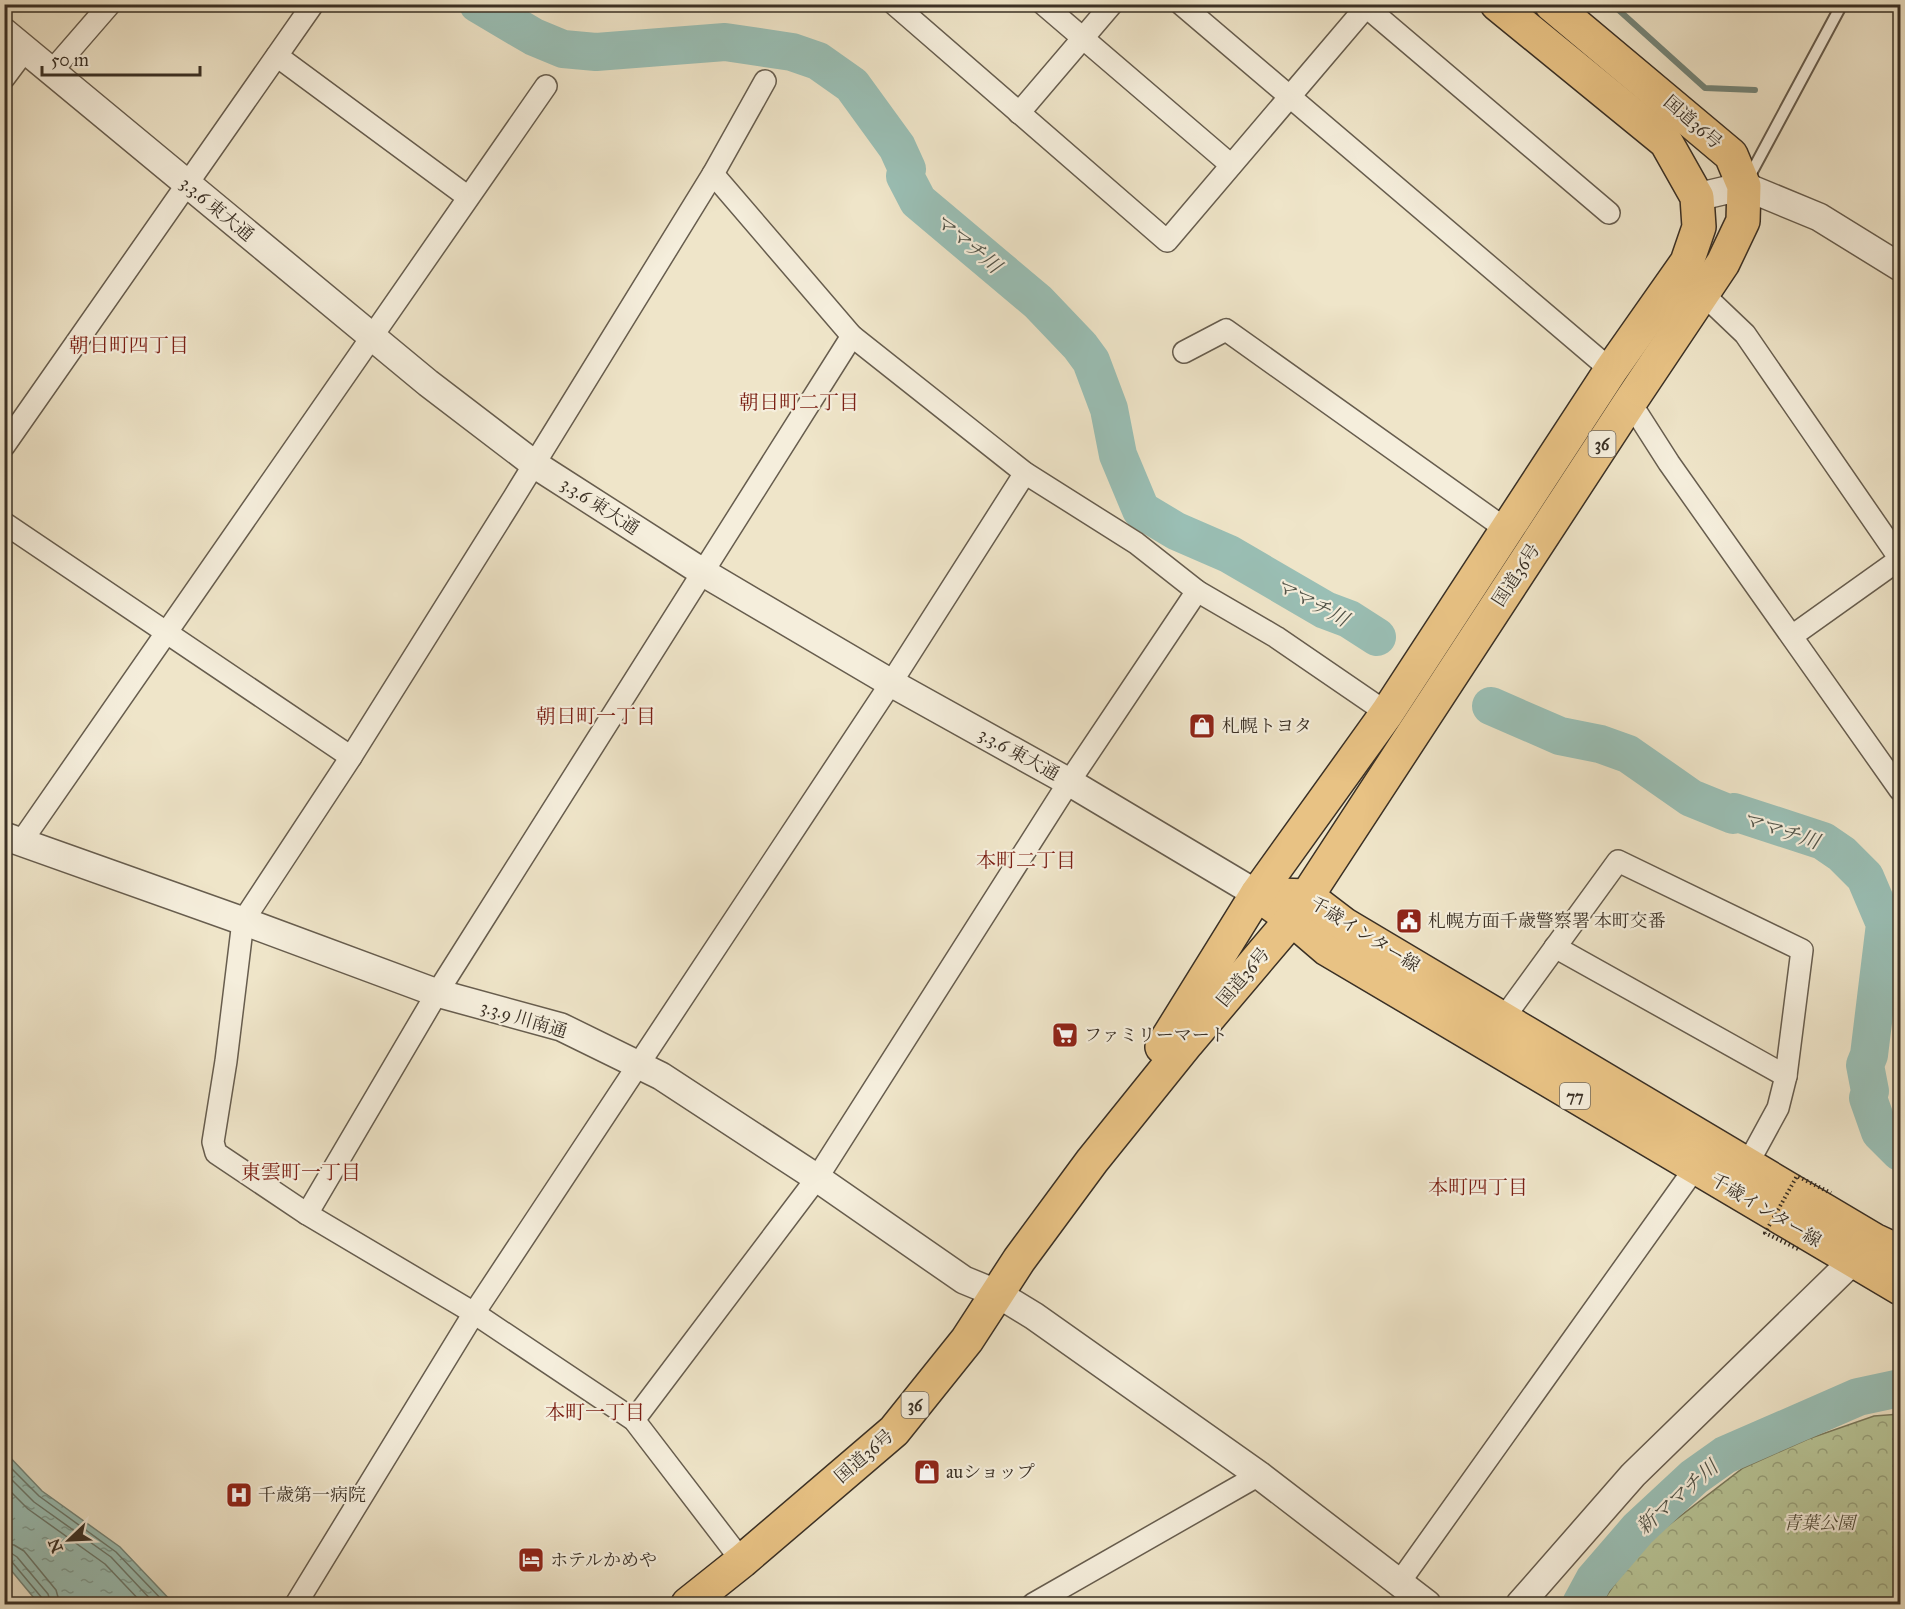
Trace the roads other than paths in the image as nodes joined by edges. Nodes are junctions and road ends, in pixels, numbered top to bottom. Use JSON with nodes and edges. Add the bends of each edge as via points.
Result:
{"nodes":[{"id":1,"x":110,"y":4,"type":"edge"},
{"id":2,"x":313,"y":4,"type":"edge"},
{"id":3,"x":894,"y":4,"type":"edge"},
{"id":4,"x":1043,"y":4,"type":"edge"},
{"id":5,"x":1112,"y":4,"type":"edge"},
{"id":6,"x":1181,"y":4,"type":"edge"},
{"id":7,"x":1497,"y":4,"type":"edge"},
{"id":8,"x":1551,"y":4,"type":"edge"},
{"id":9,"x":1842,"y":4,"type":"edge"},
{"id":10,"x":1365,"y":6,"type":"edge"},
{"id":11,"x":4,"y":32,"type":"edge"},
{"id":12,"x":1082,"y":38,"type":"junction"},
{"id":13,"x":26,"y":50,"type":"junction"},
{"id":14,"x":277,"y":56,"type":"junction"},
{"id":15,"x":51,"y":72,"type":"junction"},
{"id":16,"x":4,"y":78,"type":"edge"},
{"id":17,"x":765,"y":81,"type":"dead end"},
{"id":18,"x":546,"y":86,"type":"dead end"},
{"id":19,"x":1289,"y":98,"type":"junction"},
{"id":20,"x":1019,"y":113,"type":"junction"},
{"id":21,"x":1231,"y":165,"type":"junction"},
{"id":22,"x":713,"y":174,"type":"junction"},
{"id":23,"x":187,"y":184,"type":"junction"},
{"id":24,"x":1744,"y":186,"type":"junction"},
{"id":25,"x":468,"y":197,"type":"junction"},
{"id":26,"x":1697,"y":197,"type":"junction"},
{"id":27,"x":1609,"y":213,"type":"dead end"},
{"id":28,"x":1900,"y":267,"type":"edge"},
{"id":29,"x":1703,"y":294,"type":"junction"},
{"id":30,"x":371,"y":336,"type":"junction"},
{"id":31,"x":852,"y":336,"type":"junction"},
{"id":32,"x":1184,"y":352,"type":"dead end"},
{"id":33,"x":1611,"y":370,"type":"junction"},
{"id":34,"x":1630,"y":402,"type":"junction"},
{"id":35,"x":4,"y":446,"type":"edge"},
{"id":36,"x":534,"y":464,"type":"junction"},
{"id":37,"x":1025,"y":473,"type":"junction"},
{"id":38,"x":4,"y":523,"type":"edge"},
{"id":39,"x":1507,"y":530,"type":"junction"},
{"id":40,"x":1900,"y":559,"type":"edge"},
{"id":41,"x":704,"y":573,"type":"junction"},
{"id":42,"x":1197,"y":591,"type":"junction"},
{"id":43,"x":168,"y":633,"type":"junction"},
{"id":44,"x":1792,"y":636,"type":"junction"},
{"id":45,"x":891,"y":683,"type":"junction"},
{"id":46,"x":1388,"y":713,"type":"junction"},
{"id":47,"x":351,"y":757,"type":"junction"},
{"id":48,"x":1069,"y":782,"type":"junction"},
{"id":49,"x":1900,"y":790,"type":"edge"},
{"id":50,"x":13,"y":839,"type":"edge"},
{"id":51,"x":1257,"y":894,"type":"junction"},
{"id":52,"x":1299,"y":907,"type":"junction"},
{"id":53,"x":243,"y":921,"type":"junction"},
{"id":54,"x":1556,"y":947,"type":"junction"},
{"id":55,"x":437,"y":993,"type":"junction"},
{"id":56,"x":1503,"y":1019,"type":"junction"},
{"id":57,"x":638,"y":1064,"type":"junction"},
{"id":58,"x":1786,"y":1076,"type":"junction"},
{"id":59,"x":1092,"y":1161,"type":"junction"},
{"id":60,"x":1747,"y":1165,"type":"junction"},
{"id":61,"x":1695,"y":1167,"type":"junction"},
{"id":62,"x":817,"y":1178,"type":"junction"},
{"id":63,"x":307,"y":1214,"type":"junction"},
{"id":64,"x":1876,"y":1252,"type":"edge"},
{"id":65,"x":1900,"y":1288,"type":"edge"},
{"id":66,"x":998,"y":1294,"type":"junction"},
{"id":67,"x":474,"y":1312,"type":"junction"},
{"id":68,"x":634,"y":1420,"type":"junction"},
{"id":69,"x":1259,"y":1475,"type":"junction"},
{"id":70,"x":742,"y":1561,"type":"junction"},
{"id":71,"x":1399,"y":1583,"type":"junction"},
{"id":72,"x":1067,"y":1598,"type":"edge"},
{"id":73,"x":705,"y":1599,"type":"edge"},
{"id":74,"x":296,"y":1605,"type":"edge"},
{"id":75,"x":1033,"y":1605,"type":"edge"},
{"id":76,"x":1427,"y":1605,"type":"edge"},
{"id":77,"x":1520,"y":1605,"type":"edge"}],
"edges":[{"from":1,"to":15,"type":"street"},
{"from":2,"to":14,"type":"street"},
{"from":3,"to":20,"type":"street"},
{"from":4,"to":12,"type":"street"},
{"from":5,"to":12,"type":"street"},
{"from":6,"to":19,"type":"street"},
{"from":7,"to":26,"type":"main road","name":"国道36号","number":"36","via":[[1666,142]]},
{"from":8,"to":24,"type":"main road","name":"国道36号","number":"36","via":[[1731,156]]},
{"from":9,"to":24,"type":"lane"},
{"from":10,"to":19,"type":"street"},
{"from":10,"to":27,"type":"street"},
{"from":11,"to":13,"type":"street","name":"3.3.6 東大通"},
{"from":12,"to":20,"type":"street"},
{"from":12,"to":21,"type":"street"},
{"from":13,"to":15,"type":"street","name":"3.3.6 東大通"},
{"from":13,"to":16,"type":"street"},
{"from":14,"to":23,"type":"street"},
{"from":14,"to":25,"type":"street"},
{"from":15,"to":23,"type":"street","name":"3.3.6 東大通"},
{"from":17,"to":22,"type":"street"},
{"from":18,"to":25,"type":"street"},
{"from":19,"to":21,"type":"street"},
{"from":19,"to":33,"type":"street"},
{"from":20,"to":21,"type":"street","via":[[1167,241]]},
{"from":22,"to":31,"type":"street"},
{"from":22,"to":36,"type":"street"},
{"from":23,"to":30,"type":"street","name":"3.3.6 東大通"},
{"from":23,"to":35,"type":"street"},
{"from":24,"to":26,"type":"street"},
{"from":24,"to":28,"type":"street","via":[[1819,217]]},
{"from":24,"to":29,"type":"main road","name":"国道36号","number":"36","via":[[1743,221],[1724,263]]},
{"from":25,"to":30,"type":"street"},
{"from":26,"to":33,"type":"main road","name":"国道36号","number":"36","via":[[1699,227],[1687,262]]},
{"from":29,"to":34,"type":"main road","name":"国道36号","number":"36"},
{"from":29,"to":40,"type":"street","via":[[1745,334]]},
{"from":30,"to":36,"type":"street","name":"3.3.6 東大通"},
{"from":30,"to":43,"type":"street"},
{"from":31,"to":37,"type":"street"},
{"from":31,"to":41,"type":"street"},
{"from":32,"to":39,"type":"street","via":[[1226,330]]},
{"from":33,"to":39,"type":"main road","name":"国道36号","number":"36"},
{"from":34,"to":44,"type":"street"},
{"from":34,"to":52,"type":"main road","name":"国道36号","number":"36"},
{"from":36,"to":41,"type":"street","name":"3.3.6 東大通"},
{"from":36,"to":47,"type":"street"},
{"from":37,"to":42,"type":"street","via":[[1136,543]]},
{"from":37,"to":45,"type":"street"},
{"from":38,"to":43,"type":"street"},
{"from":39,"to":46,"type":"main road","name":"国道36号","number":"36"},
{"from":40,"to":44,"type":"street"},
{"from":41,"to":45,"type":"street","name":"3.3.6 東大通"},
{"from":41,"to":55,"type":"street"},
{"from":42,"to":46,"type":"street","via":[[1276,637]]},
{"from":42,"to":48,"type":"street"},
{"from":43,"to":47,"type":"street"},
{"from":43,"to":50,"type":"street"},
{"from":44,"to":49,"type":"street"},
{"from":45,"to":48,"type":"street","name":"3.3.6 東大通"},
{"from":45,"to":57,"type":"street"},
{"from":46,"to":51,"type":"main road","name":"国道36号","number":"36"},
{"from":47,"to":53,"type":"street"},
{"from":48,"to":51,"type":"street","name":"3.3.6 東大通"},
{"from":48,"to":62,"type":"street"},
{"from":50,"to":53,"type":"street","name":"3.3.9 川南通"},
{"from":51,"to":52,"type":"main road","name":"千歳インター線"},
{"from":51,"to":59,"type":"main road","name":"国道36号","number":"36"},
{"from":52,"to":56,"type":"main road","name":"千歳インター線","number":"77","via":[[1346,925]]},
{"from":52,"to":59,"type":"main road","name":"国道36号","number":"36"},
{"from":52,"to":61,"type":"main road","name":"千歳インター線","number":"77","via":[[1326,949]]},
{"from":53,"to":55,"type":"street","name":"3.3.9 川南通"},
{"from":53,"to":63,"type":"street","via":[[213,1142],[216,1153]]},
{"from":54,"to":56,"type":"street"},
{"from":54,"to":58,"type":"street"},
{"from":54,"to":58,"type":"street","via":[[1618,861],[1802,950]]},
{"from":55,"to":57,"type":"street","name":"3.3.9 川南通","via":[[561,1027]]},
{"from":55,"to":63,"type":"street"},
{"from":56,"to":60,"type":"main road","name":"千歳インター線","number":"77"},
{"from":57,"to":62,"type":"street","name":"3.3.9 川南通"},
{"from":57,"to":67,"type":"street"},
{"from":58,"to":60,"type":"street","via":[[1778,1108]]},
{"from":59,"to":66,"type":"main road","name":"国道36号","number":"36"},
{"from":60,"to":64,"type":"main road","name":"千歳インター線","number":"77"},
{"from":61,"to":64,"type":"main road","name":"千歳インター線","number":"77"},
{"from":61,"to":71,"type":"street"},
{"from":62,"to":66,"type":"street","name":"3.3.9 川南通","via":[[964,1280]]},
{"from":62,"to":68,"type":"street"},
{"from":63,"to":67,"type":"street"},
{"from":64,"to":65,"type":"main road","name":"千歳インター線","number":"77"},
{"from":64,"to":77,"type":"street","via":[[1633,1475]]},
{"from":66,"to":69,"type":"street","name":"3.3.9 川南通"},
{"from":66,"to":70,"type":"main road","name":"国道36号","number":"36","via":[[967,1340],[894,1431]]},
{"from":67,"to":68,"type":"street"},
{"from":67,"to":74,"type":"street"},
{"from":68,"to":70,"type":"street"},
{"from":69,"to":71,"type":"street","name":"3.3.9 川南通"},
{"from":69,"to":72,"type":"street","via":[[1184,1517]]},
{"from":70,"to":73,"type":"main road","name":"国道36号","number":"36"},
{"from":71,"to":76,"type":"street","name":"3.3.9 川南通"},
{"from":72,"to":75,"type":"street"}]}
